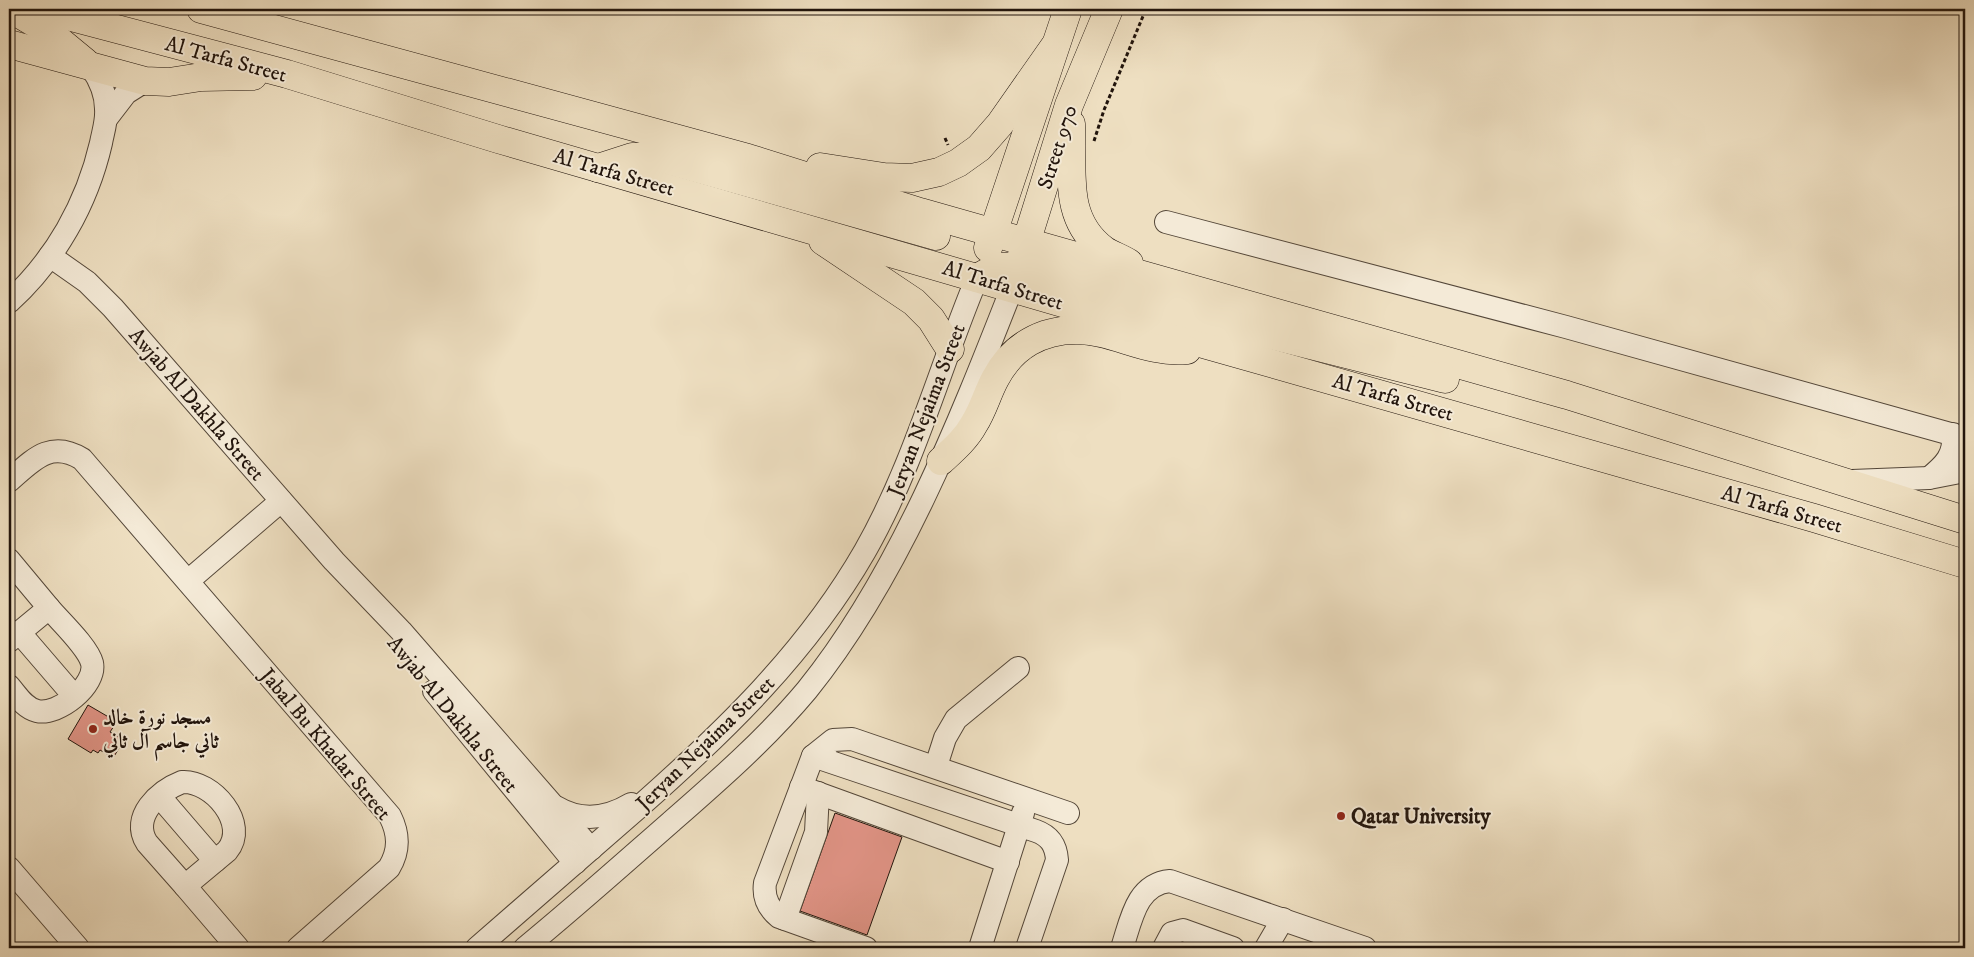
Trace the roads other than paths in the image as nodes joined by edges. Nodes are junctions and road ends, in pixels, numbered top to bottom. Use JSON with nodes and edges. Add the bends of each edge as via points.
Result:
{"nodes":[{"id":1,"x":11,"y":9,"type":"edge"},
{"id":2,"x":41,"y":9,"type":"edge"},
{"id":3,"x":1068,"y":9,"type":"edge"},
{"id":4,"x":1109,"y":9,"type":"edge"},
{"id":5,"x":205,"y":10,"type":"edge"},
{"id":6,"x":9,"y":44,"type":"edge"},
{"id":7,"x":1054,"y":47,"type":"junction"},
{"id":8,"x":91,"y":67,"type":"junction"},
{"id":9,"x":287,"y":74,"type":"junction"},
{"id":10,"x":145,"y":81,"type":"junction"},
{"id":11,"x":1069,"y":105,"type":"junction"},
{"id":12,"x":106,"y":119,"type":"junction"},
{"id":13,"x":748,"y":158,"type":"junction"},
{"id":14,"x":598,"y":168,"type":"junction"},
{"id":15,"x":1166,"y":222,"type":"dead end"},
{"id":16,"x":791,"y":223,"type":"junction"},
{"id":17,"x":990,"y":241,"type":"junction"},
{"id":18,"x":50,"y":256,"type":"junction"},
{"id":19,"x":1019,"y":265,"type":"junction"},
{"id":20,"x":1143,"y":275,"type":"junction"},
{"id":21,"x":977,"y":278,"type":"junction"},
{"id":22,"x":9,"y":302,"type":"edge"},
{"id":23,"x":1208,"y":345,"type":"junction"},
{"id":24,"x":950,"y":349,"type":"junction"},
{"id":25,"x":1566,"y":395,"type":"junction"},
{"id":26,"x":1959,"y":436,"type":"edge"},
{"id":27,"x":941,"y":461,"type":"junction"},
{"id":28,"x":1965,"y":471,"type":"edge"},
{"id":29,"x":1929,"y":478,"type":"junction"},
{"id":30,"x":9,"y":481,"type":"edge"},
{"id":31,"x":1846,"y":481,"type":"junction"},
{"id":32,"x":281,"y":501,"type":"junction"},
{"id":33,"x":1965,"y":520,"type":"edge"},
{"id":34,"x":9,"y":560,"type":"edge"},
{"id":35,"x":334,"y":561,"type":"junction"},
{"id":36,"x":1965,"y":564,"type":"edge"},
{"id":37,"x":188,"y":582,"type":"junction"},
{"id":38,"x":49,"y":608,"type":"junction"},
{"id":39,"x":14,"y":637,"type":"edge"},
{"id":40,"x":1018,"y":668,"type":"dead end"},
{"id":41,"x":9,"y":686,"type":"edge"},
{"id":42,"x":74,"y":696,"type":"junction"},
{"id":43,"x":714,"y":740,"type":"junction"},
{"id":44,"x":813,"y":756,"type":"junction"},
{"id":45,"x":936,"y":766,"type":"junction"},
{"id":46,"x":809,"y":790,"type":"junction"},
{"id":47,"x":160,"y":797,"type":"junction"},
{"id":48,"x":1028,"y":797,"type":"junction"},
{"id":49,"x":552,"y":805,"type":"junction"},
{"id":50,"x":1068,"y":813,"type":"dead end"},
{"id":51,"x":1019,"y":826,"type":"junction"},
{"id":52,"x":583,"y":856,"type":"junction"},
{"id":53,"x":215,"y":861,"type":"junction"},
{"id":54,"x":1008,"y":862,"type":"junction"},
{"id":55,"x":9,"y":868,"type":"edge"},
{"id":56,"x":185,"y":886,"type":"junction"},
{"id":57,"x":785,"y":919,"type":"junction"},
{"id":58,"x":1283,"y":919,"type":"junction"},
{"id":59,"x":1221,"y":946,"type":"edge"},
{"id":60,"x":78,"y":948,"type":"edge"},
{"id":61,"x":238,"y":948,"type":"edge"},
{"id":62,"x":298,"y":948,"type":"edge"},
{"id":63,"x":477,"y":948,"type":"edge"},
{"id":64,"x":525,"y":948,"type":"edge"},
{"id":65,"x":866,"y":948,"type":"edge"},
{"id":66,"x":980,"y":948,"type":"edge"},
{"id":67,"x":1027,"y":948,"type":"edge"},
{"id":68,"x":1122,"y":948,"type":"edge"},
{"id":69,"x":1164,"y":948,"type":"edge"},
{"id":70,"x":1266,"y":948,"type":"edge"},
{"id":71,"x":1365,"y":948,"type":"edge"}],
"edges":[{"from":1,"to":8,"type":"main road","via":[[45,29]]},
{"from":2,"to":9,"type":"main road","name":"Al Tarfa Street"},
{"from":3,"to":7,"type":"main road","name":"Street 970"},
{"from":4,"to":11,"type":"main road","name":"Street 970"},
{"from":5,"to":13,"type":"main road","name":"Al Tarfa Street"},
{"from":6,"to":8,"type":"main road"},
{"from":7,"to":13,"type":"main road","via":[[1000,124],[979,148],[964,160],[938,172],[912,178],[884,177]]},
{"from":7,"to":17,"type":"main road","name":"Street 970"},
{"from":8,"to":10,"type":"main road"},
{"from":8,"to":12,"type":"street","via":[[103,92]]},
{"from":9,"to":10,"type":"main road"},
{"from":9,"to":14,"type":"main road","name":"Al Tarfa Street"},
{"from":10,"to":12,"type":"street","via":[[122,97]]},
{"from":11,"to":19,"type":"main road","name":"Street 970"},
{"from":11,"to":20,"type":"main road","via":[[1070,181],[1075,208],[1084,226],[1104,250],[1127,261]]},
{"from":12,"to":18,"type":"street","via":[[91,179],[80,205]]},
{"from":13,"to":17,"type":"main road","name":"Al Tarfa Street","via":[[920,212]]},
{"from":14,"to":16,"type":"main road","name":"Al Tarfa Street"},
{"from":14,"to":17,"type":"main road","via":[[632,157],[669,159],[799,198]]},
{"from":15,"to":26,"type":"street","via":[[1566,327]]},
{"from":16,"to":21,"type":"main road","name":"Al Tarfa Street"},
{"from":16,"to":24,"type":"main road","via":[[844,254],[914,302],[931,319]]},
{"from":17,"to":19,"type":"main road","via":[[1010,249]]},
{"from":17,"to":21,"type":"main road","name":"Street 970"},
{"from":18,"to":22,"type":"street"},
{"from":18,"to":32,"type":"street","name":"Awjab Al Dakhla Street","via":[[79,276],[113,308]]},
{"from":19,"to":20,"type":"main road","name":"Al Tarfa Street"},
{"from":19,"to":21,"type":"main road","via":[[997,267]]},
{"from":19,"to":23,"type":"main road","name":"Al Tarfa Street"},
{"from":19,"to":25,"type":"main road","via":[[1195,316],[1510,396],[1538,400]]},
{"from":19,"to":27,"type":"street","name":"Jeryan Nejaima Street"},
{"from":20,"to":25,"type":"main road","name":"Al Tarfa Street"},
{"from":21,"to":24,"type":"street","name":"Jeryan Nejaima Street"},
{"from":23,"to":27,"type":"main road","via":[[1176,351],[1148,348],[1080,330],[1046,333],[1025,344],[1003,366],[970,430]]},
{"from":23,"to":36,"type":"main road","name":"Al Tarfa Street","via":[[1786,509]]},
{"from":24,"to":43,"type":"street","name":"Jeryan Nejaima Street","via":[[909,461],[860,560],[804,642]]},
{"from":25,"to":31,"type":"main road","name":"Al Tarfa Street"},
{"from":26,"to":29,"type":"street","via":[[1952,455]]},
{"from":27,"to":64,"type":"street","name":"Jeryan Nejaima Street","via":[[873,593],[806,691],[740,762]]},
{"from":28,"to":29,"type":"street"},
{"from":29,"to":31,"type":"street"},
{"from":30,"to":37,"type":"street","name":"Jabal Bu Khadar Street","via":[[45,453],[61,451],[76,455]]},
{"from":31,"to":33,"type":"main road","name":"Al Tarfa Street"},
{"from":32,"to":35,"type":"street","name":"Awjab Al Dakhla Street"},
{"from":32,"to":37,"type":"street"},
{"from":34,"to":38,"type":"street"},
{"from":35,"to":49,"type":"street","name":"Awjab Al Dakhla Street","via":[[407,637]]},
{"from":35,"to":52,"type":"street","name":"Awjab Al Dakhla Street","via":[[390,638]]},
{"from":37,"to":62,"type":"street","name":"Jabal Bu Khadar Street","via":[[390,816],[397,833],[397,852],[389,868]]},
{"from":38,"to":39,"type":"street"},
{"from":38,"to":42,"type":"street","via":[[86,651],[92,664],[88,683]]},
{"from":39,"to":42,"type":"street"},
{"from":40,"to":45,"type":"street","via":[[956,718]]},
{"from":41,"to":42,"type":"street","via":[[29,708],[43,712],[57,709]]},
{"from":43,"to":49,"type":"street","via":[[687,753],[631,804],[611,814],[579,817],[568,815]]},
{"from":43,"to":52,"type":"street","name":"Jeryan Nejaima Street"},
{"from":44,"to":45,"type":"street","via":[[826,743],[846,738]]},
{"from":44,"to":46,"type":"street"},
{"from":44,"to":51,"type":"street"},
{"from":45,"to":48,"type":"street"},
{"from":46,"to":54,"type":"street"},
{"from":46,"to":57,"type":"street","via":[[816,832]]},
{"from":46,"to":57,"type":"street","via":[[764,890],[770,908]]},
{"from":47,"to":53,"type":"street"},
{"from":47,"to":53,"type":"street","via":[[182,782],[197,783],[210,791],[229,812],[235,825],[234,839],[227,851]]},
{"from":47,"to":56,"type":"street","via":[[145,811],[141,831],[147,843]]},
{"from":48,"to":50,"type":"street"},
{"from":48,"to":51,"type":"street"},
{"from":49,"to":52,"type":"street","name":"Awjab Al Dakhla Street"},
{"from":51,"to":54,"type":"street"},
{"from":51,"to":67,"type":"street","via":[[1043,834],[1056,852],[1054,868]]},
{"from":52,"to":63,"type":"street","name":"Jeryan Nejaima Street"},
{"from":53,"to":56,"type":"street"},
{"from":54,"to":66,"type":"street"},
{"from":55,"to":60,"type":"street"},
{"from":56,"to":61,"type":"street"},
{"from":57,"to":65,"type":"street"},
{"from":58,"to":68,"type":"street","via":[[1179,882],[1161,882],[1140,898]]},
{"from":58,"to":70,"type":"street"},
{"from":58,"to":71,"type":"street"},
{"from":59,"to":69,"type":"street","via":[[1189,931],[1178,930],[1168,937]]}]}
